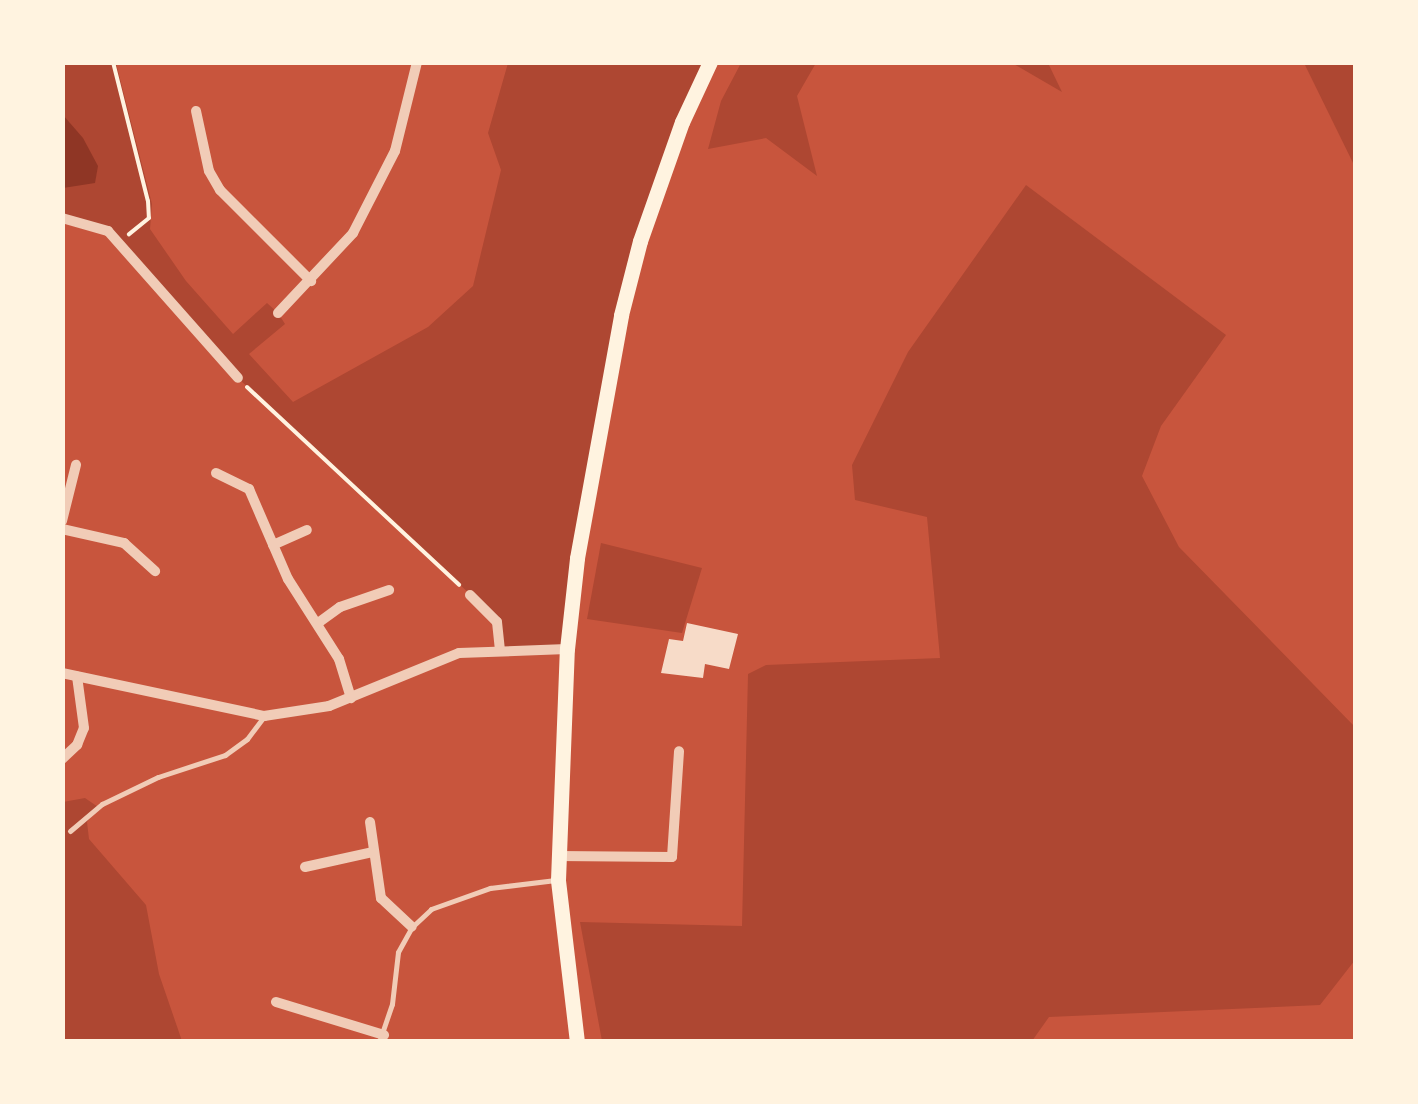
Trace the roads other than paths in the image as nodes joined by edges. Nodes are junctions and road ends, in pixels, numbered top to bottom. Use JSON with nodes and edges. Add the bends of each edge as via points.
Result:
{"nodes":[{"id":1,"x":417,"y":62,"type":"edge"},
{"id":2,"x":710,"y":62,"type":"edge"},
{"id":3,"x":196,"y":111,"type":"dead end"},
{"id":4,"x":62,"y":218,"type":"edge"},
{"id":5,"x":312,"y":281,"type":"junction"},
{"id":6,"x":278,"y":313,"type":"dead end"},
{"id":7,"x":238,"y":378,"type":"road end"},
{"id":8,"x":76,"y":466,"type":"dead end"},
{"id":9,"x":216,"y":472,"type":"dead end"},
{"id":10,"x":62,"y":521,"type":"edge"},
{"id":11,"x":62,"y":529,"type":"edge"},
{"id":12,"x":307,"y":530,"type":"dead end"},
{"id":13,"x":274,"y":545,"type":"junction"},
{"id":14,"x":155,"y":571,"type":"dead end"},
{"id":15,"x":389,"y":590,"type":"dead end"},
{"id":16,"x":470,"y":595,"type":"road end"},
{"id":17,"x":318,"y":623,"type":"junction"},
{"id":18,"x":567,"y":649,"type":"junction"},
{"id":19,"x":500,"y":651,"type":"junction"},
{"id":20,"x":62,"y":673,"type":"edge"},
{"id":21,"x":77,"y":676,"type":"junction"},
{"id":22,"x":351,"y":698,"type":"junction"},
{"id":23,"x":264,"y":716,"type":"junction"},
{"id":24,"x":680,"y":751,"type":"dead end"},
{"id":25,"x":62,"y":758,"type":"edge"},
{"id":26,"x":370,"y":822,"type":"dead end"},
{"id":27,"x":70,"y":830,"type":"dead end"},
{"id":28,"x":373,"y":852,"type":"junction"},
{"id":29,"x":558,"y":856,"type":"junction"},
{"id":30,"x":305,"y":867,"type":"dead end"},
{"id":31,"x":558,"y":880,"type":"junction"},
{"id":32,"x":412,"y":927,"type":"junction"},
{"id":33,"x":276,"y":1002,"type":"dead end"},
{"id":34,"x":381,"y":1038,"type":"edge"},
{"id":35,"x":577,"y":1042,"type":"edge"}],
"edges":[{"from":1,"to":5,"type":"street","via":[[396,151],[353,233]]},
{"from":2,"to":18,"type":"main road","via":[[657,187],[621,315],[576,558]]},
{"from":3,"to":5,"type":"street","via":[[209,171],[220,190]]},
{"from":4,"to":7,"type":"street","via":[[108,232]]},
{"from":5,"to":6,"type":"street"},
{"from":8,"to":10,"type":"street"},
{"from":9,"to":13,"type":"street","via":[[249,489]]},
{"from":11,"to":14,"type":"street","via":[[124,543]]},
{"from":12,"to":13,"type":"street"},
{"from":13,"to":17,"type":"street"},
{"from":15,"to":17,"type":"street","via":[[340,607]]},
{"from":16,"to":19,"type":"street","via":[[496,622]]},
{"from":17,"to":22,"type":"street"},
{"from":18,"to":19,"type":"street"},
{"from":18,"to":29,"type":"main road"},
{"from":19,"to":22,"type":"street","via":[[458,653]]},
{"from":20,"to":21,"type":"street"},
{"from":21,"to":23,"type":"street"},
{"from":21,"to":25,"type":"street","via":[[84,728]]},
{"from":22,"to":23,"type":"street"},
{"from":23,"to":27,"type":"lane","via":[[225,755],[102,804]]},
{"from":24,"to":29,"type":"street","via":[[672,857]]},
{"from":26,"to":28,"type":"street"},
{"from":28,"to":30,"type":"street"},
{"from":28,"to":32,"type":"street","via":[[380,898]]},
{"from":29,"to":31,"type":"main road"},
{"from":31,"to":32,"type":"lane","via":[[490,888],[430,910]]},
{"from":31,"to":35,"type":"main road"},
{"from":32,"to":34,"type":"lane","via":[[398,952]]},
{"from":33,"to":34,"type":"street","via":[[349,1021]]}]}
